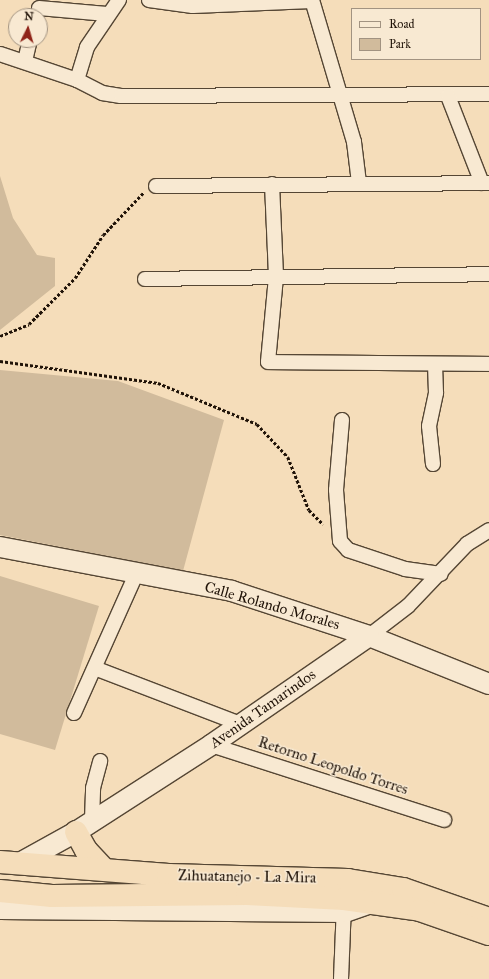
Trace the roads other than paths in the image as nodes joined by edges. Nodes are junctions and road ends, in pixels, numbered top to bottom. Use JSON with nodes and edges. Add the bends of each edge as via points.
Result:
{"nodes":[{"id":1,"x":119,"y":0,"type":"edge"},
{"id":2,"x":149,"y":0,"type":"edge"},
{"id":3,"x":312,"y":1,"type":"edge"},
{"id":4,"x":48,"y":9,"type":"edge"},
{"id":5,"x":106,"y":14,"type":"junction"},
{"id":6,"x":28,"y":48,"type":"edge"},
{"id":7,"x":0,"y":54,"type":"edge"},
{"id":8,"x":25,"y":61,"type":"junction"},
{"id":9,"x":77,"y":80,"type":"junction"},
{"id":10,"x":341,"y":92,"type":"junction"},
{"id":11,"x":489,"y":94,"type":"edge"},
{"id":12,"x":448,"y":96,"type":"junction"},
{"id":13,"x":359,"y":183,"type":"junction"},
{"id":14,"x":485,"y":183,"type":"edge"},
{"id":15,"x":272,"y":184,"type":"junction"},
{"id":16,"x":156,"y":186,"type":"road end"},
{"id":17,"x":489,"y":274,"type":"edge"},
{"id":18,"x":276,"y":278,"type":"junction"},
{"id":19,"x":145,"y":279,"type":"dead end"},
{"id":20,"x":489,"y":364,"type":"edge"},
{"id":21,"x":435,"y":366,"type":"junction"},
{"id":22,"x":342,"y":420,"type":"dead end"},
{"id":23,"x":433,"y":464,"type":"dead end"},
{"id":24,"x":489,"y":530,"type":"edge"},
{"id":25,"x":0,"y":547,"type":"edge"},
{"id":26,"x":137,"y":572,"type":"junction"},
{"id":27,"x":441,"y":574,"type":"junction"},
{"id":28,"x":369,"y":636,"type":"junction"},
{"id":29,"x":97,"y":669,"type":"junction"},
{"id":30,"x":489,"y":684,"type":"edge"},
{"id":31,"x":74,"y":713,"type":"dead end"},
{"id":32,"x":240,"y":724,"type":"junction"},
{"id":33,"x":211,"y":745,"type":"junction"},
{"id":34,"x":100,"y":761,"type":"dead end"},
{"id":35,"x":444,"y":820,"type":"dead end"},
{"id":36,"x":84,"y":826,"type":"junction"},
{"id":37,"x":6,"y":867,"type":"edge"},
{"id":38,"x":103,"y":868,"type":"junction"},
{"id":39,"x":0,"y":891,"type":"edge"},
{"id":40,"x":344,"y":906,"type":"junction"},
{"id":41,"x":0,"y":909,"type":"edge"},
{"id":42,"x":489,"y":918,"type":"edge"},
{"id":43,"x":489,"y":934,"type":"edge"},
{"id":44,"x":341,"y":979,"type":"edge"}],
"edges":[{"from":1,"to":5,"type":"street"},
{"from":2,"to":3,"type":"street","via":[[193,6]]},
{"from":3,"to":10,"type":"street"},
{"from":4,"to":5,"type":"street"},
{"from":5,"to":9,"type":"street","via":[[80,62]]},
{"from":6,"to":8,"type":"street"},
{"from":7,"to":8,"type":"street"},
{"from":8,"to":9,"type":"street"},
{"from":9,"to":10,"type":"street","via":[[102,93],[121,96]]},
{"from":10,"to":12,"type":"street"},
{"from":10,"to":13,"type":"street","via":[[354,142]]},
{"from":11,"to":12,"type":"street"},
{"from":12,"to":14,"type":"street"},
{"from":13,"to":14,"type":"street"},
{"from":13,"to":15,"type":"street"},
{"from":15,"to":16,"type":"street"},
{"from":15,"to":18,"type":"street"},
{"from":17,"to":18,"type":"street"},
{"from":18,"to":19,"type":"street"},
{"from":18,"to":21,"type":"street","via":[[268,362]]},
{"from":20,"to":21,"type":"street"},
{"from":21,"to":23,"type":"street","via":[[436,393],[429,426]]},
{"from":22,"to":27,"type":"street","via":[[336,490],[340,541],[348,550],[405,569]]},
{"from":24,"to":27,"type":"street","name":"Avenida Tamarindos","via":[[467,544]]},
{"from":25,"to":26,"type":"street","name":"Calle Rolando Morales"},
{"from":26,"to":28,"type":"street","name":"Calle Rolando Morales","via":[[232,591]]},
{"from":26,"to":29,"type":"street"},
{"from":27,"to":28,"type":"street","name":"Avenida Tamarindos","via":[[408,606]]},
{"from":28,"to":30,"type":"street","name":"Calle Rolando Morales"},
{"from":28,"to":32,"type":"street","name":"Avenida Tamarindos"},
{"from":29,"to":31,"type":"street"},
{"from":29,"to":32,"type":"street"},
{"from":32,"to":33,"type":"street","name":"Avenida Tamarindos"},
{"from":33,"to":35,"type":"street","name":"Retorno Leopoldo Torres"},
{"from":33,"to":36,"type":"street","name":"Avenida Tamarindos"},
{"from":34,"to":36,"type":"street"},
{"from":36,"to":37,"type":"street","name":"Avenida Tamarindos"},
{"from":36,"to":38,"type":"highway","via":[[86,850]]},
{"from":37,"to":38,"type":"highway","name":"Zihuatanejo - La Mira"},
{"from":38,"to":42,"type":"highway","name":"Zihuatanejo - La Mira","via":[[168,875],[348,880],[403,888]]},
{"from":39,"to":40,"type":"highway","name":"Zihuatanejo - La Mira","via":[[52,896],[247,894]]},
{"from":40,"to":41,"type":"street"},
{"from":40,"to":43,"type":"highway","name":"Zihuatanejo - La Mira","via":[[375,902],[420,910]]},
{"from":40,"to":44,"type":"street"}]}
